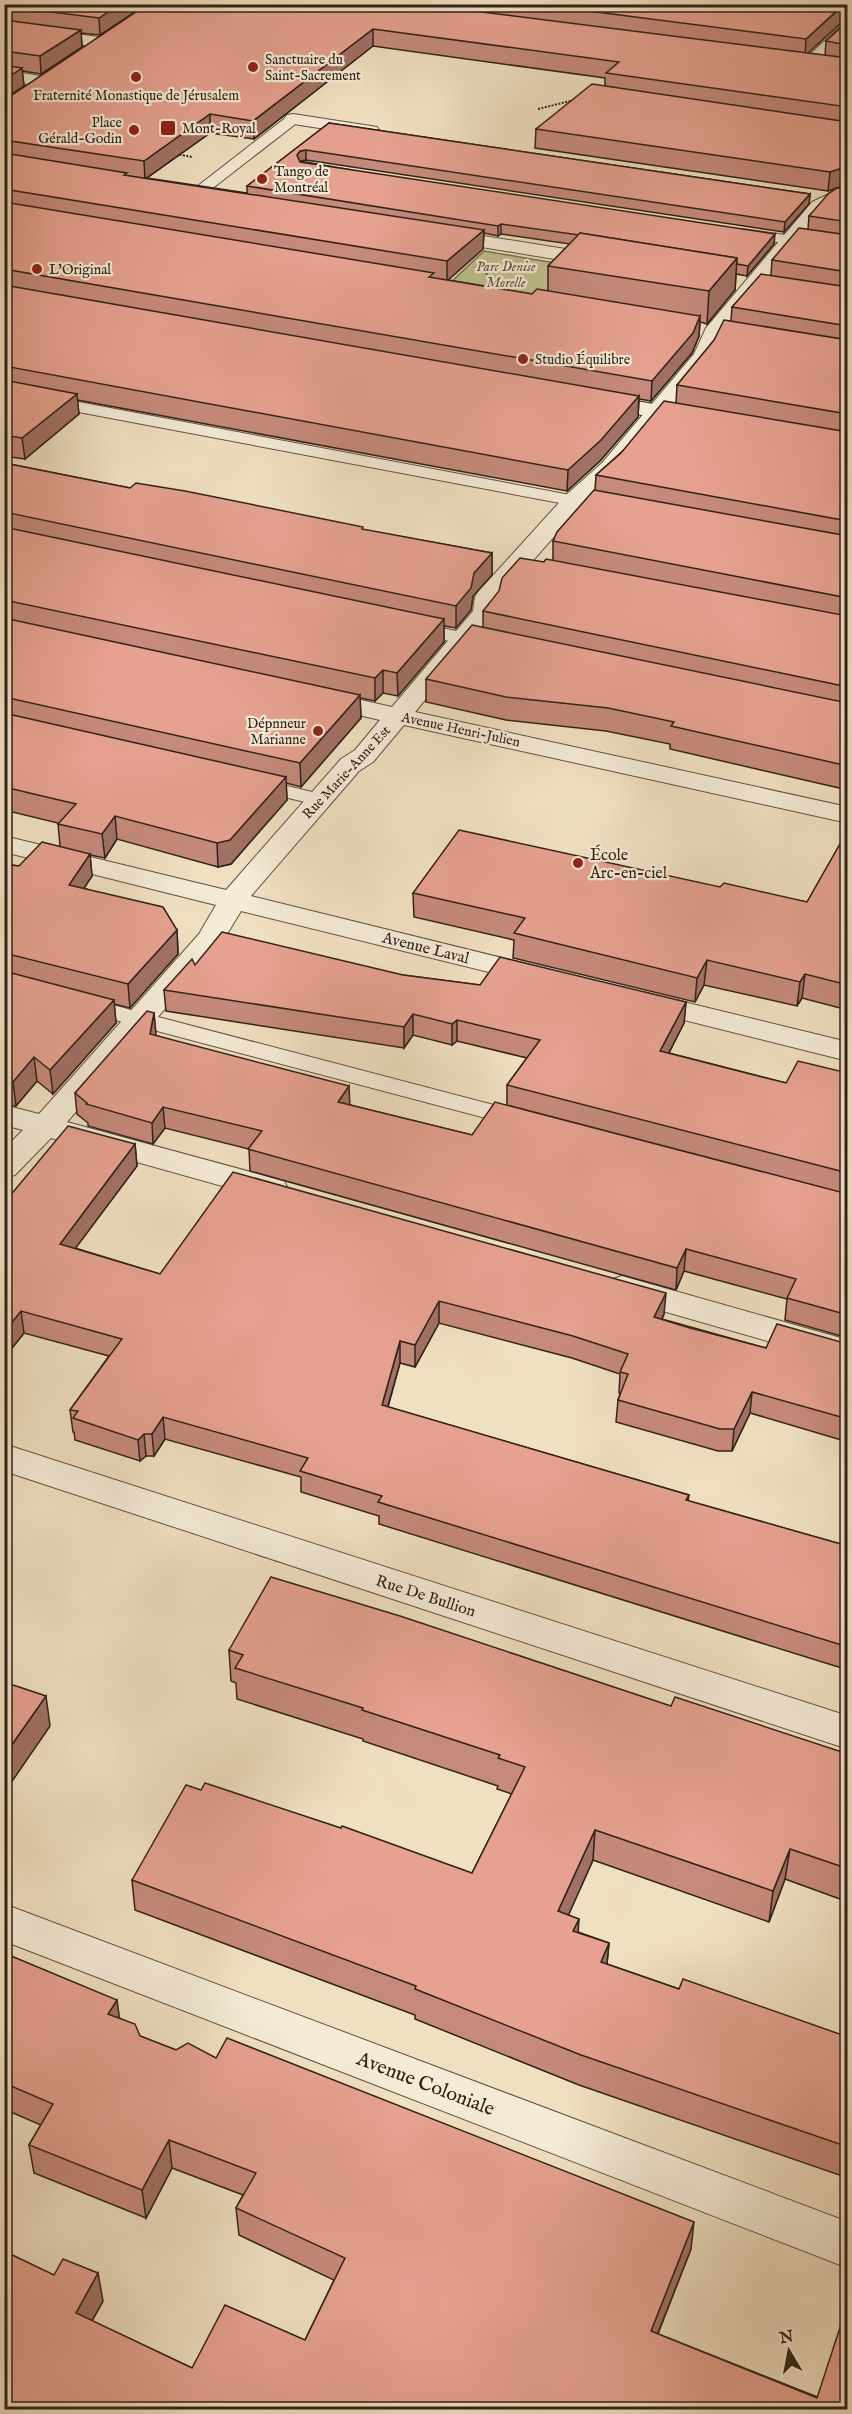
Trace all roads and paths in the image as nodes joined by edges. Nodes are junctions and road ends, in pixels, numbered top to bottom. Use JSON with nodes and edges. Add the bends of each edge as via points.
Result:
{"nodes":[{"id":1,"x":848,"y":26,"type":"edge"},
{"id":2,"x":4,"y":29,"type":"edge"},
{"id":3,"x":120,"y":33,"type":"edge"},
{"id":4,"x":105,"y":43,"type":"junction"},
{"id":5,"x":88,"y":54,"type":"edge"},
{"id":6,"x":802,"y":63,"type":"joint"},
{"id":7,"x":828,"y":66,"type":"edge"},
{"id":8,"x":4,"y":75,"type":"edge"},
{"id":9,"x":21,"y":98,"type":"edge"},
{"id":10,"x":575,"y":100,"type":"edge"},
{"id":11,"x":538,"y":109,"type":"dead end"},
{"id":12,"x":293,"y":119,"type":"joint"},
{"id":13,"x":386,"y":133,"type":"edge"},
{"id":14,"x":174,"y":154,"type":"edge"},
{"id":15,"x":198,"y":158,"type":"dead end"},
{"id":16,"x":848,"y":190,"type":"edge"},
{"id":17,"x":173,"y":192,"type":"edge"},
{"id":18,"x":195,"y":195,"type":"junction"},
{"id":19,"x":215,"y":198,"type":"edge"},
{"id":20,"x":818,"y":198,"type":"junction"},
{"id":21,"x":848,"y":202,"type":"edge"},
{"id":22,"x":729,"y":231,"type":"edge"},
{"id":23,"x":422,"y":232,"type":"edge"},
{"id":24,"x":792,"y":240,"type":"junction"},
{"id":25,"x":848,"y":249,"type":"edge"},
{"id":26,"x":622,"y":264,"type":"edge"},
{"id":27,"x":744,"y":283,"type":"junction"},
{"id":28,"x":779,"y":289,"type":"edge"},
{"id":29,"x":4,"y":393,"type":"edge"},
{"id":30,"x":578,"y":397,"type":"edge"},
{"id":31,"x":656,"y":411,"type":"junction"},
{"id":32,"x":720,"y":423,"type":"edge"},
{"id":33,"x":574,"y":500,"type":"junction"},
{"id":34,"x":616,"y":508,"type":"edge"},
{"id":35,"x":506,"y":563,"type":"junction"},
{"id":36,"x":547,"y":571,"type":"edge"},
{"id":37,"x":394,"y":623,"type":"edge"},
{"id":38,"x":463,"y":638,"type":"junction"},
{"id":39,"x":501,"y":646,"type":"edge"},
{"id":40,"x":296,"y":693,"type":"edge"},
{"id":41,"x":398,"y":716,"type":"junction"},
{"id":42,"x":231,"y":779,"type":"edge"},
{"id":43,"x":318,"y":799,"type":"junction"},
{"id":44,"x":848,"y":815,"type":"edge"},
{"id":45,"x":4,"y":844,"type":"edge"},
{"id":46,"x":233,"y":899,"type":"junction"},
{"id":47,"x":560,"y":980,"type":"edge"},
{"id":48,"x":618,"y":995,"type":"edge"},
{"id":49,"x":59,"y":998,"type":"edge"},
{"id":50,"x":140,"y":1020,"type":"junction"},
{"id":51,"x":848,"y":1052,"type":"edge"},
{"id":52,"x":4,"y":1115,"type":"edge"},
{"id":53,"x":46,"y":1127,"type":"junction"},
{"id":54,"x":549,"y":1127,"type":"edge"},
{"id":55,"x":4,"y":1168,"type":"edge"},
{"id":56,"x":305,"y":1198,"type":"edge"},
{"id":57,"x":594,"y":1280,"type":"edge"},
{"id":58,"x":848,"y":1352,"type":"edge"},
{"id":59,"x":4,"y":1457,"type":"edge"},
{"id":60,"x":848,"y":1733,"type":"edge"},
{"id":61,"x":4,"y":1922,"type":"edge"},
{"id":62,"x":848,"y":2245,"type":"edge"}],
"edges":[{"from":1,"to":6,"type":"lane"},
{"from":2,"to":4,"type":"street"},
{"from":3,"to":4,"type":"street"},
{"from":4,"to":5,"type":"street"},
{"from":6,"to":7,"type":"street"},
{"from":8,"to":9,"type":"street","via":[[53,77]]},
{"from":10,"to":11,"type":"path"},
{"from":12,"to":13,"type":"street"},
{"from":12,"to":18,"type":"lane"},
{"from":14,"to":15,"type":"path"},
{"from":16,"to":20,"type":"street","name":"Rue Marie-Anne Est"},
{"from":17,"to":18,"type":"street"},
{"from":18,"to":19,"type":"street"},
{"from":20,"to":21,"type":"street"},
{"from":20,"to":24,"type":"street","name":"Rue Marie-Anne Est","via":[[819,206]]},
{"from":22,"to":24,"type":"lane"},
{"from":23,"to":26,"type":"street"},
{"from":24,"to":25,"type":"lane"},
{"from":24,"to":27,"type":"street","name":"Rue Marie-Anne Est"},
{"from":27,"to":28,"type":"street"},
{"from":27,"to":31,"type":"street","name":"Rue Marie-Anne Est","via":[[705,353]]},
{"from":29,"to":33,"type":"lane"},
{"from":30,"to":31,"type":"street"},
{"from":31,"to":32,"type":"street"},
{"from":31,"to":33,"type":"street","name":"Rue Marie-Anne Est","via":[[605,473]]},
{"from":33,"to":34,"type":"lane"},
{"from":33,"to":35,"type":"street","name":"Rue Marie-Anne Est"},
{"from":35,"to":36,"type":"street"},
{"from":35,"to":38,"type":"street","name":"Rue Marie-Anne Est","via":[[488,597],[485,612]]},
{"from":37,"to":38,"type":"lane"},
{"from":38,"to":39,"type":"lane"},
{"from":38,"to":41,"type":"street","name":"Rue Marie-Anne Est"},
{"from":40,"to":41,"type":"street","name":"Avenue Henri-Julien"},
{"from":41,"to":43,"type":"street","name":"Rue Marie-Anne Est","via":[[364,756]]},
{"from":41,"to":44,"type":"street","name":"Avenue Henri-Julien"},
{"from":42,"to":43,"type":"lane"},
{"from":43,"to":46,"type":"street","name":"Rue Marie-Anne Est"},
{"from":45,"to":46,"type":"street","name":"Avenue Laval"},
{"from":46,"to":47,"type":"street","name":"Avenue Laval"},
{"from":46,"to":50,"type":"street","name":"Rue Marie-Anne Est","via":[[211,938]]},
{"from":48,"to":51,"type":"street"},
{"from":49,"to":50,"type":"lane"},
{"from":50,"to":53,"type":"street","name":"Rue Marie-Anne Est"},
{"from":50,"to":54,"type":"lane"},
{"from":52,"to":53,"type":"street"},
{"from":53,"to":55,"type":"street","name":"Rue Marie-Anne Est"},
{"from":53,"to":56,"type":"street"},
{"from":57,"to":58,"type":"street"},
{"from":59,"to":60,"type":"street","name":"Rue De Bullion"},
{"from":61,"to":62,"type":"street","name":"Avenue Coloniale"}]}
